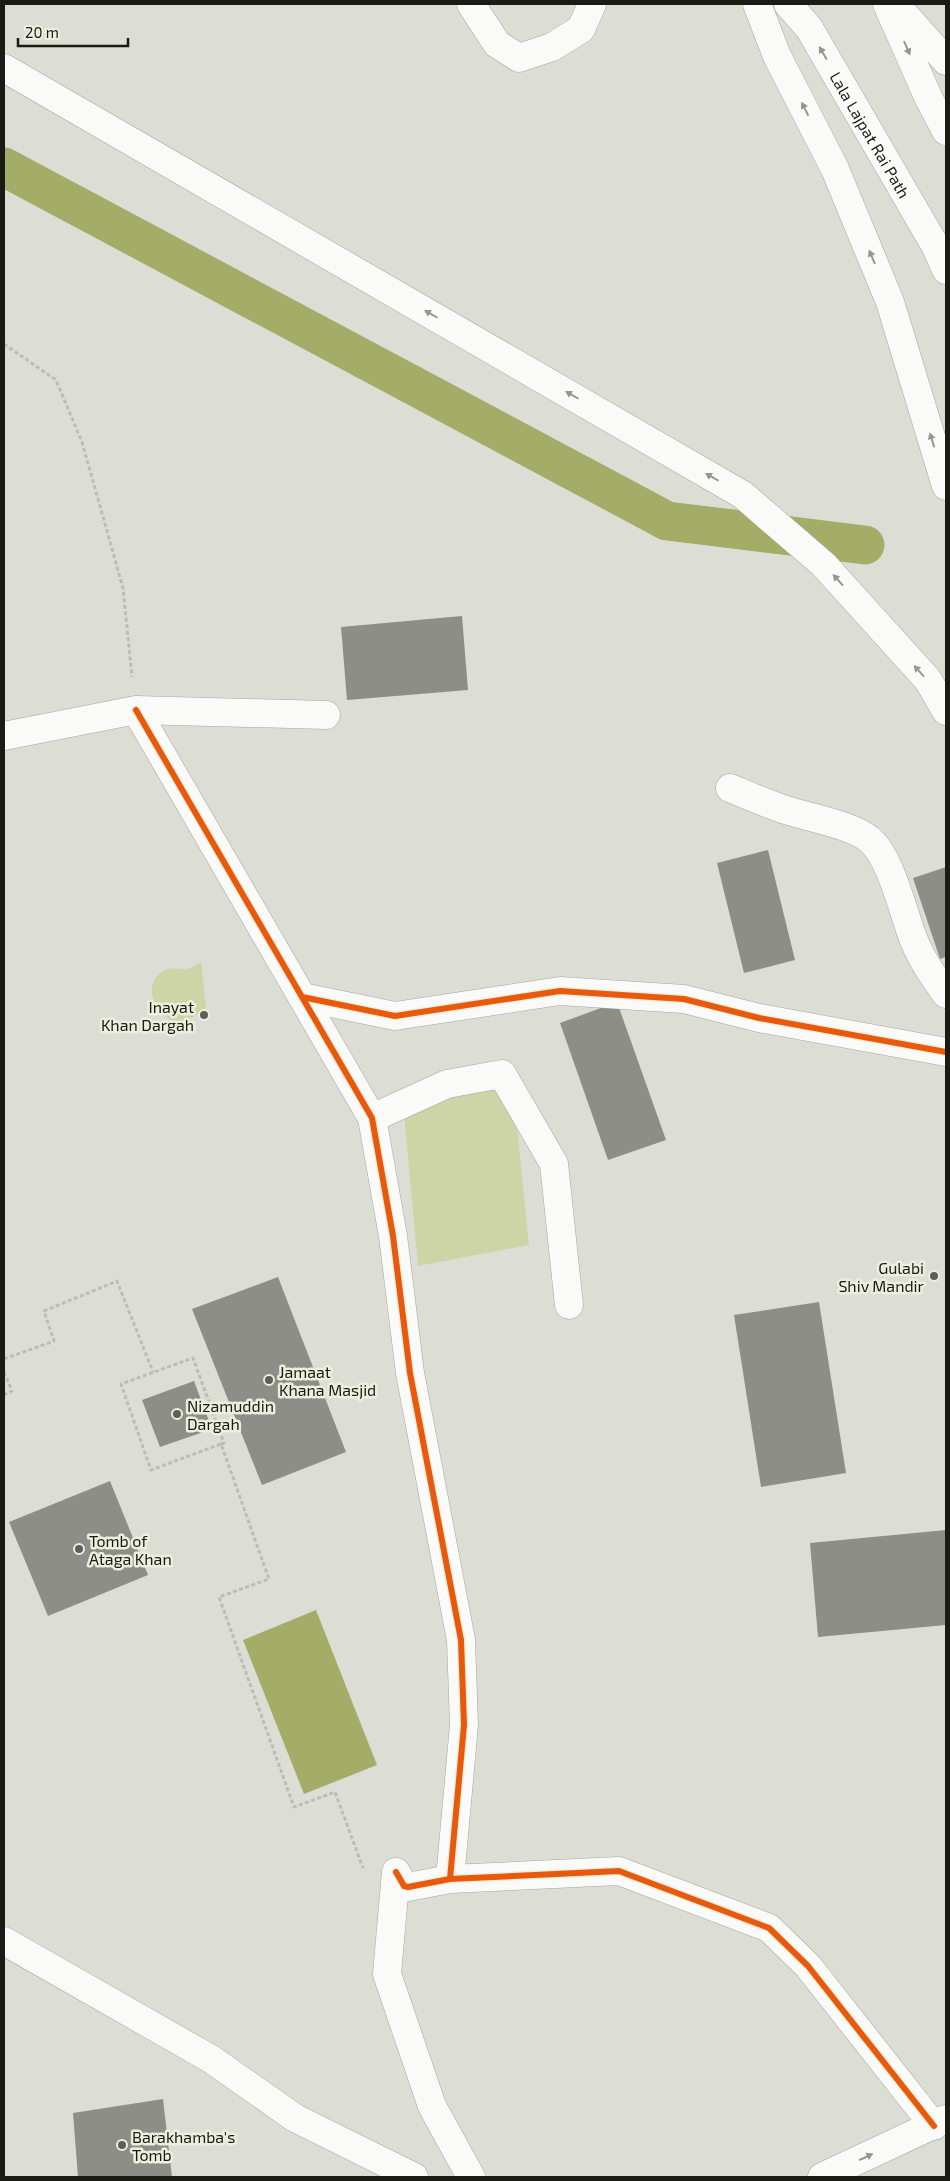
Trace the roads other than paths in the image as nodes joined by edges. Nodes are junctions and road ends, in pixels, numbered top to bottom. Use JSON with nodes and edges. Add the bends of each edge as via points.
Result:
{"nodes":[{"id":1,"x":470,"y":4,"type":"edge"},
{"id":2,"x":592,"y":4,"type":"edge"},
{"id":3,"x":757,"y":4,"type":"edge"},
{"id":4,"x":788,"y":4,"type":"edge"},
{"id":5,"x":887,"y":4,"type":"edge"},
{"id":6,"x":895,"y":4,"type":"edge"},
{"id":7,"x":946,"y":61,"type":"edge"},
{"id":8,"x":4,"y":68,"type":"edge"},
{"id":9,"x":946,"y":131,"type":"edge"},
{"id":10,"x":941,"y":258,"type":"edge"},
{"id":11,"x":946,"y":486,"type":"edge"},
{"id":12,"x":136,"y":710,"type":"junction"},
{"id":13,"x":946,"y":711,"type":"edge"},
{"id":14,"x":326,"y":715,"type":"dead end"},
{"id":15,"x":4,"y":736,"type":"edge"},
{"id":16,"x":730,"y":788,"type":"dead end"},
{"id":17,"x":946,"y":994,"type":"edge"},
{"id":18,"x":302,"y":997,"type":"junction"},
{"id":19,"x":946,"y":1052,"type":"edge"},
{"id":20,"x":372,"y":1118,"type":"junction"},
{"id":21,"x":569,"y":1305,"type":"dead end"},
{"id":22,"x":450,"y":1879,"type":"junction"},
{"id":23,"x":4,"y":1941,"type":"edge"},
{"id":24,"x":942,"y":2120,"type":"edge"},
{"id":25,"x":414,"y":2177,"type":"edge"},
{"id":26,"x":471,"y":2177,"type":"edge"},
{"id":27,"x":822,"y":2177,"type":"edge"}],
"edges":[{"from":1,"to":2,"type":"main road","via":[[497,44],[519,58],[552,47],[581,29]]},
{"from":11,"to":3,"type":"main road","one_way":true,"via":[[890,302],[835,169],[777,56]]},
{"from":10,"to":4,"type":"main road","name":"Lala Lajpat Rai Path","one_way":true,"via":[[808,28]]},
{"from":5,"to":9,"type":"main road","one_way":true},
{"from":6,"to":7,"type":"main road"},
{"from":13,"to":8,"type":"main road","one_way":true,"via":[[928,680],[824,565],[743,495]]},
{"from":12,"to":14,"type":"main road"},
{"from":12,"to":15,"type":"main road"},
{"from":12,"to":18,"type":"main road"},
{"from":16,"to":17,"type":"main road","via":[[848,829],[870,840],[892,878],[928,970]]},
{"from":18,"to":19,"type":"main road","via":[[394,1016],[560,991],[684,999],[759,1018]]},
{"from":18,"to":20,"type":"main road"},
{"from":20,"to":21,"type":"main road","via":[[447,1084],[502,1074],[554,1164]]},
{"from":20,"to":22,"type":"main road","via":[[393,1236],[410,1373],[462,1640],[464,1725]]},
{"from":22,"to":24,"type":"main road","via":[[619,1871],[768,1928],[808,1966]]},
{"from":22,"to":26,"type":"main road","via":[[408,1887],[396,1872],[387,1974],[432,2106]]},
{"from":23,"to":25,"type":"main road","via":[[211,2058],[295,2118]]},
{"from":27,"to":24,"type":"main road","one_way":true}]}
